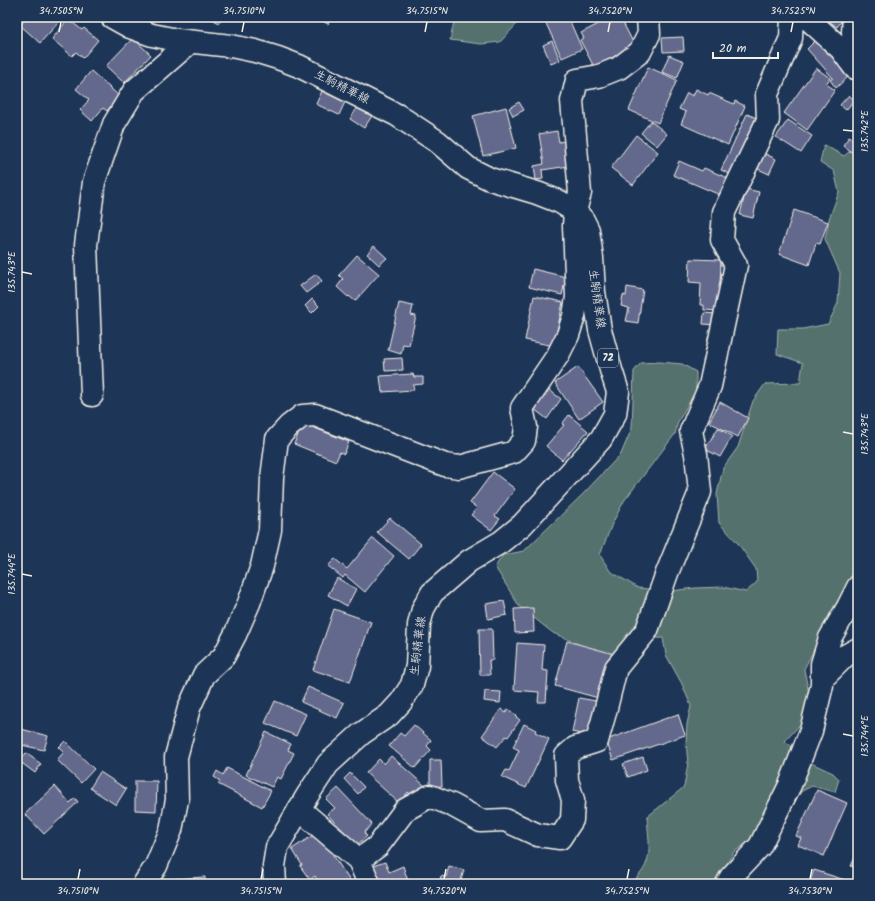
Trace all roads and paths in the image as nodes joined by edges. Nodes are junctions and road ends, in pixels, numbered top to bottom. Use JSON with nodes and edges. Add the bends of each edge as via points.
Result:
{"nodes":[{"id":1,"x":112,"y":17,"type":"edge"},
{"id":2,"x":648,"y":17,"type":"edge"},
{"id":3,"x":792,"y":17,"type":"edge"},
{"id":4,"x":806,"y":17,"type":"edge"},
{"id":5,"x":854,"y":17,"type":"edge"},
{"id":6,"x":190,"y":42,"type":"junction"},
{"id":7,"x":858,"y":54,"type":"edge"},
{"id":8,"x":858,"y":66,"type":"edge"},
{"id":9,"x":575,"y":211,"type":"junction"},
{"id":10,"x":92,"y":396,"type":"dead end"},
{"id":11,"x":858,"y":587,"type":"edge"},
{"id":12,"x":858,"y":649,"type":"edge"},
{"id":13,"x":822,"y":679,"type":"junction"},
{"id":14,"x":299,"y":808,"type":"junction"},
{"id":15,"x":359,"y":860,"type":"junction"},
{"id":16,"x":144,"y":884,"type":"edge"},
{"id":17,"x":275,"y":884,"type":"edge"},
{"id":18,"x":369,"y":884,"type":"edge"},
{"id":19,"x":727,"y":884,"type":"edge"}],
"edges":[{"from":1,"to":6,"type":"street","name":"生駒精華線","number":"72","via":[[152,35]]},
{"from":2,"to":9,"type":"street","via":[[649,34],[640,52],[619,68],[599,76],[577,80],[572,101],[580,193]]},
{"from":3,"to":15,"type":"street","via":[[791,38],[767,94],[768,120],[724,212],[722,240],[736,265],[710,386],[691,431],[700,492],[647,630],[616,668],[597,741],[575,748],[566,756],[567,780],[573,800],[572,820],[560,838],[538,835],[505,820],[481,821],[452,804],[430,796],[405,810],[378,846]]},
{"from":4,"to":8,"type":"street","via":[[841,49],[855,68]]},
{"from":5,"to":7,"type":"street","via":[[853,32]]},
{"from":6,"to":9,"type":"street","name":"生駒精華線","number":"72","via":[[255,50],[299,66],[397,115],[438,142],[468,168],[490,179],[538,193]]},
{"from":6,"to":10,"type":"street","via":[[134,91],[114,124],[94,182],[86,245]]},
{"from":9,"to":14,"type":"street","name":"生駒精華線","number":"72","via":[[588,230],[600,330],[618,392],[615,414],[601,440],[522,525],[501,542],[469,561],[432,593],[423,609],[419,625],[417,666],[412,685],[389,715],[360,734],[328,764]]},
{"from":9,"to":16,"type":"street","via":[[577,297],[574,316],[558,355],[522,408],[526,427],[524,441],[514,452],[459,467],[445,465],[315,415],[302,416],[277,439],[270,530],[262,566],[235,635],[224,656],[204,675],[189,708],[176,757],[177,800],[171,830],[156,866]]},
{"from":11,"to":13,"type":"street","via":[[830,638],[822,664]]},
{"from":12,"to":13,"type":"street","via":[[844,656]]},
{"from":13,"to":19,"type":"street","via":[[810,731],[790,785],[760,846]]},
{"from":14,"to":15,"type":"street"},
{"from":14,"to":17,"type":"street","name":"生駒精華線","number":"72","via":[[278,847],[274,866]]},
{"from":15,"to":18,"type":"street"}]}
